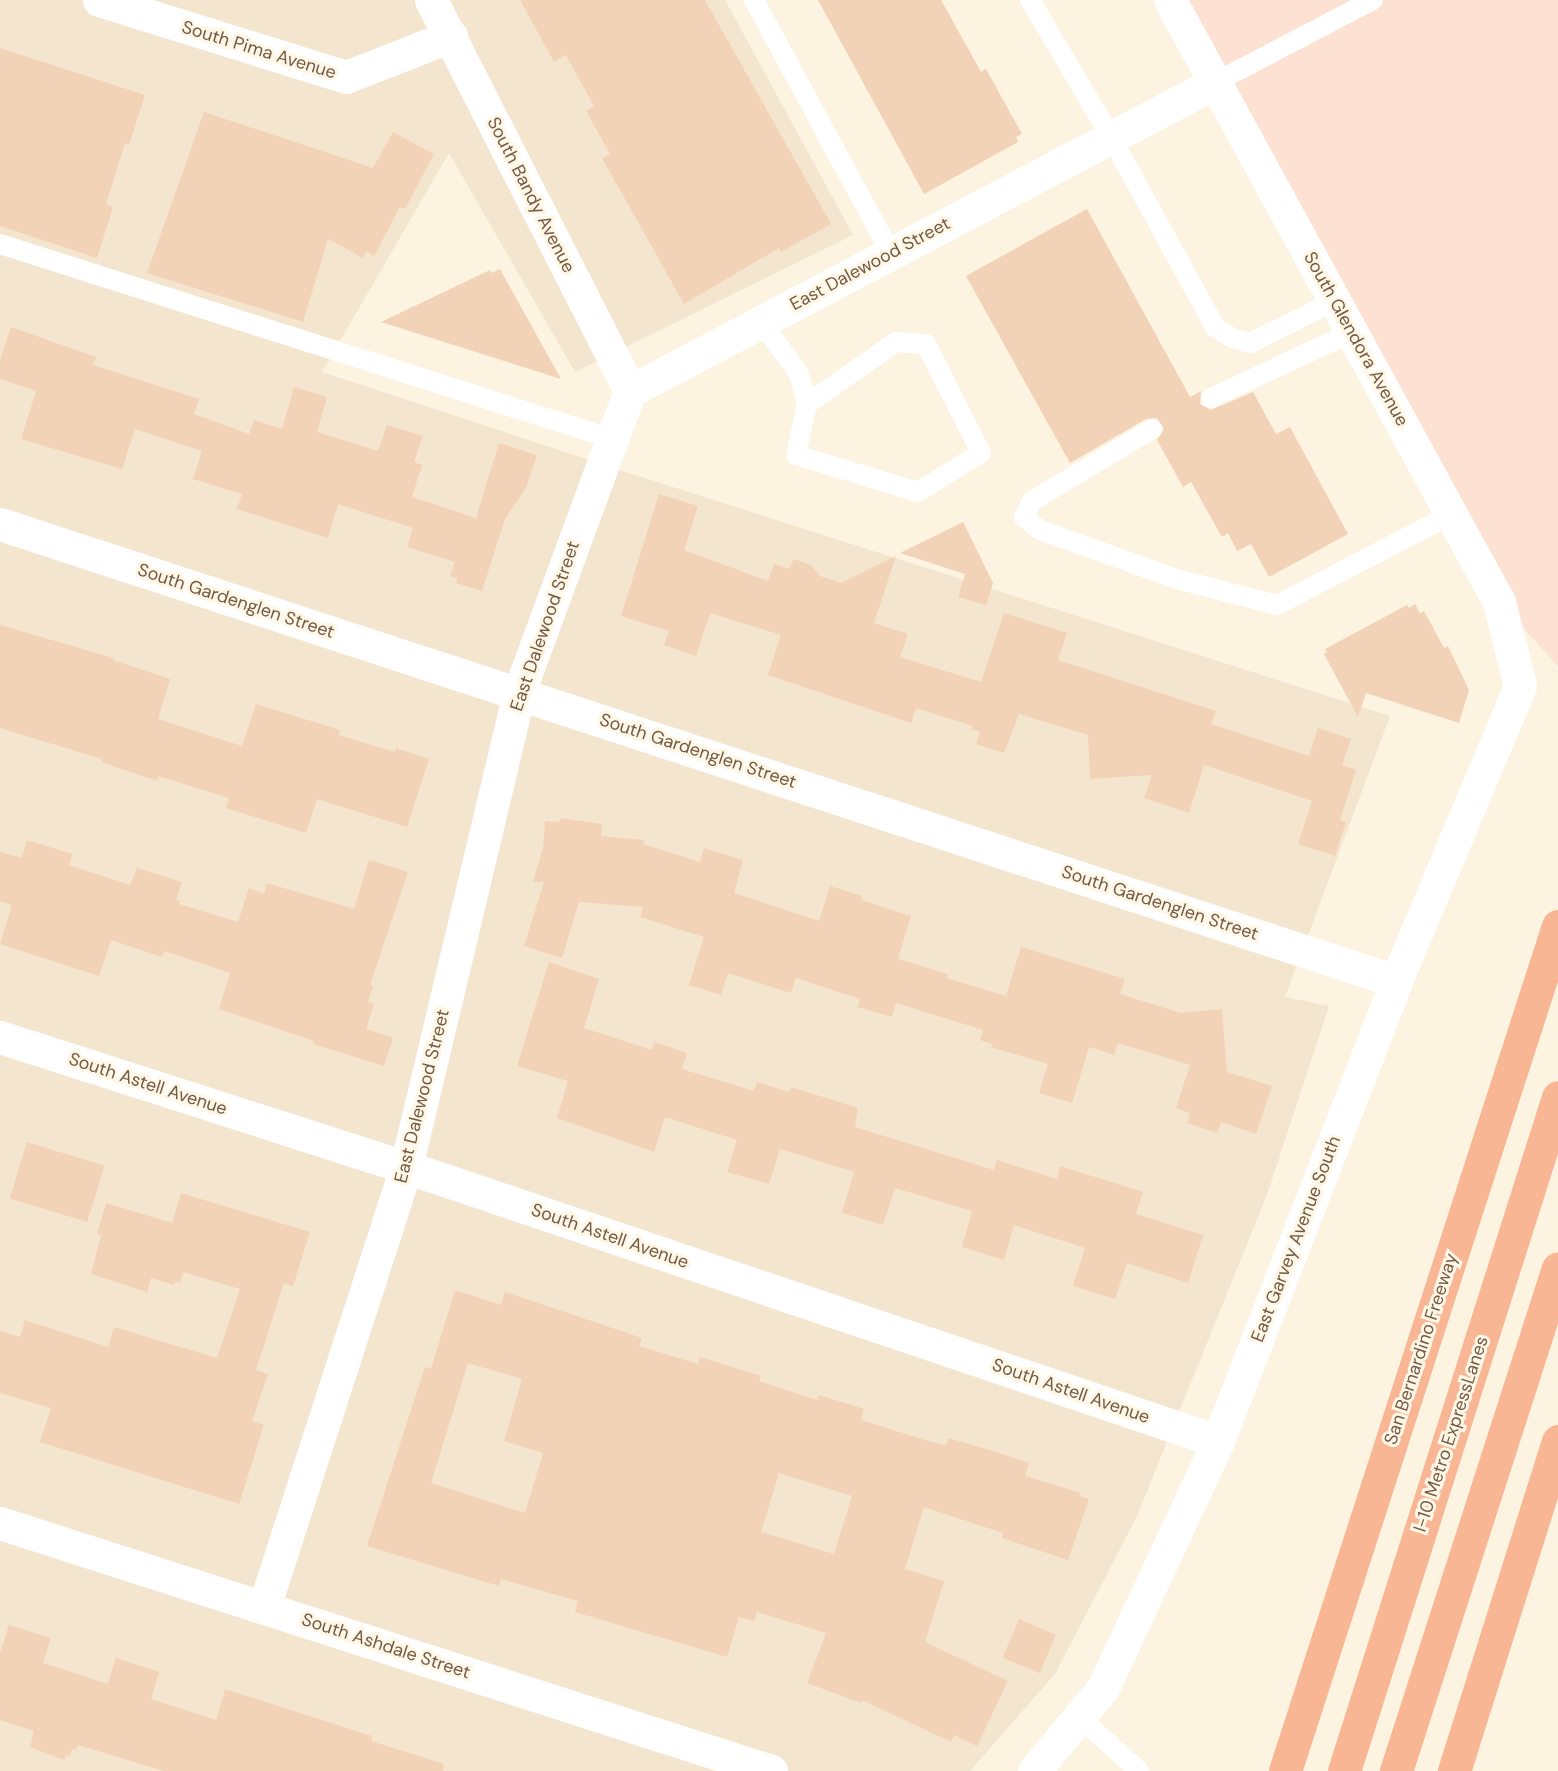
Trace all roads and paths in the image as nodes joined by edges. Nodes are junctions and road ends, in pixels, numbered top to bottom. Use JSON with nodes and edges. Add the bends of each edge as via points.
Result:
{"nodes":[{"id":1,"x":431,"y":0,"type":"edge"},
{"id":2,"x":754,"y":0,"type":"edge"},
{"id":3,"x":1030,"y":0,"type":"edge"},
{"id":4,"x":1170,"y":0,"type":"edge"},
{"id":5,"x":1373,"y":0,"type":"edge"},
{"id":6,"x":104,"y":1,"type":"edge"},
{"id":7,"x":451,"y":36,"type":"junction"},
{"id":8,"x":1216,"y":82,"type":"junction"},
{"id":9,"x":1111,"y":137,"type":"junction"},
{"id":10,"x":0,"y":244,"type":"edge"},
{"id":11,"x":891,"y":253,"type":"junction"},
{"id":12,"x":1335,"y":301,"type":"junction"},
{"id":13,"x":761,"y":322,"type":"junction"},
{"id":14,"x":1352,"y":332,"type":"junction"},
{"id":15,"x":630,"y":391,"type":"junction"},
{"id":16,"x":1211,"y":398,"type":"dead end"},
{"id":17,"x":807,"y":404,"type":"junction"},
{"id":18,"x":1152,"y":429,"type":"dead end"},
{"id":19,"x":613,"y":439,"type":"junction"},
{"id":20,"x":1452,"y":514,"type":"junction"},
{"id":21,"x":0,"y":524,"type":"edge"},
{"id":22,"x":1520,"y":686,"type":"joint"},
{"id":23,"x":519,"y":692,"type":"junction"},
{"id":24,"x":1558,"y":926,"type":"edge"},
{"id":25,"x":1396,"y":981,"type":"junction"},
{"id":26,"x":0,"y":1037,"type":"edge"},
{"id":27,"x":1558,"y":1097,"type":"edge"},
{"id":28,"x":406,"y":1167,"type":"junction"},
{"id":29,"x":1558,"y":1268,"type":"edge"},
{"id":30,"x":1218,"y":1441,"type":"junction"},
{"id":31,"x":1558,"y":1441,"type":"edge"},
{"id":32,"x":0,"y":1523,"type":"edge"},
{"id":33,"x":264,"y":1607,"type":"junction"},
{"id":34,"x":1079,"y":1718,"type":"junction"},
{"id":35,"x":771,"y":1771,"type":"edge"},
{"id":36,"x":1034,"y":1771,"type":"edge"},
{"id":37,"x":1139,"y":1771,"type":"edge"},
{"id":38,"x":1285,"y":1771,"type":"edge"},
{"id":39,"x":1344,"y":1771,"type":"edge"},
{"id":40,"x":1396,"y":1771,"type":"edge"},
{"id":41,"x":1454,"y":1771,"type":"edge"}],
"edges":[{"from":1,"to":7,"type":"street","name":"South Bandy Avenue"},
{"from":2,"to":11,"type":"lane"},
{"from":3,"to":9,"type":"lane"},
{"from":4,"to":8,"type":"street","name":"South Glendora Avenue"},
{"from":5,"to":8,"type":"lane"},
{"from":6,"to":7,"type":"street","name":"South Pima Avenue","via":[[346,76]]},
{"from":7,"to":15,"type":"street","name":"South Bandy Avenue"},
{"from":8,"to":9,"type":"street","name":"East Dalewood Street"},
{"from":8,"to":12,"type":"street","name":"South Glendora Avenue"},
{"from":9,"to":11,"type":"street","name":"East Dalewood Street"},
{"from":9,"to":12,"type":"lane","via":[[1215,327],[1250,343]]},
{"from":10,"to":19,"type":"lane"},
{"from":11,"to":13,"type":"street","name":"East Dalewood Street"},
{"from":12,"to":14,"type":"street","name":"South Glendora Avenue"},
{"from":13,"to":15,"type":"street","name":"East Dalewood Street"},
{"from":13,"to":17,"type":"lane","via":[[798,372]]},
{"from":14,"to":16,"type":"lane"},
{"from":14,"to":20,"type":"street","name":"South Glendora Avenue"},
{"from":15,"to":19,"type":"street","name":"East Dalewood Street"},
{"from":17,"to":17,"type":"lane","via":[[796,455],[918,492],[981,453],[926,344],[896,342]]},
{"from":18,"to":20,"type":"lane","via":[[1032,501],[1024,517],[1040,530],[1177,579],[1277,605]]},
{"from":19,"to":23,"type":"street","name":"East Dalewood Street"},
{"from":20,"to":22,"type":"street","name":"South Glendora Avenue","via":[[1499,602]]},
{"from":21,"to":23,"type":"street","name":"South Gardenglen Street"},
{"from":22,"to":25,"type":"street","name":"East Garvey Avenue South"},
{"from":23,"to":25,"type":"street","name":"South Gardenglen Street"},
{"from":23,"to":28,"type":"street","name":"East Dalewood Street"},
{"from":24,"to":38,"type":"highway","name":"San Bernardino Freeway"},
{"from":25,"to":30,"type":"street","name":"East Garvey Avenue South"},
{"from":26,"to":28,"type":"street","name":"South Astell Avenue"},
{"from":27,"to":39,"type":"highway","name":"I-10 Metro ExpressLanes"},
{"from":28,"to":30,"type":"street","name":"South Astell Avenue"},
{"from":28,"to":33,"type":"street","name":"East Dalewood Street"},
{"from":29,"to":40,"type":"highway"},
{"from":30,"to":34,"type":"street","name":"East Garvey Avenue South","via":[[1103,1688]]},
{"from":31,"to":41,"type":"highway"},
{"from":32,"to":33,"type":"street","name":"South Ashdale Street"},
{"from":33,"to":35,"type":"street","name":"South Ashdale Street"},
{"from":34,"to":36,"type":"street","name":"East Garvey Avenue South"},
{"from":34,"to":37,"type":"lane"}]}
